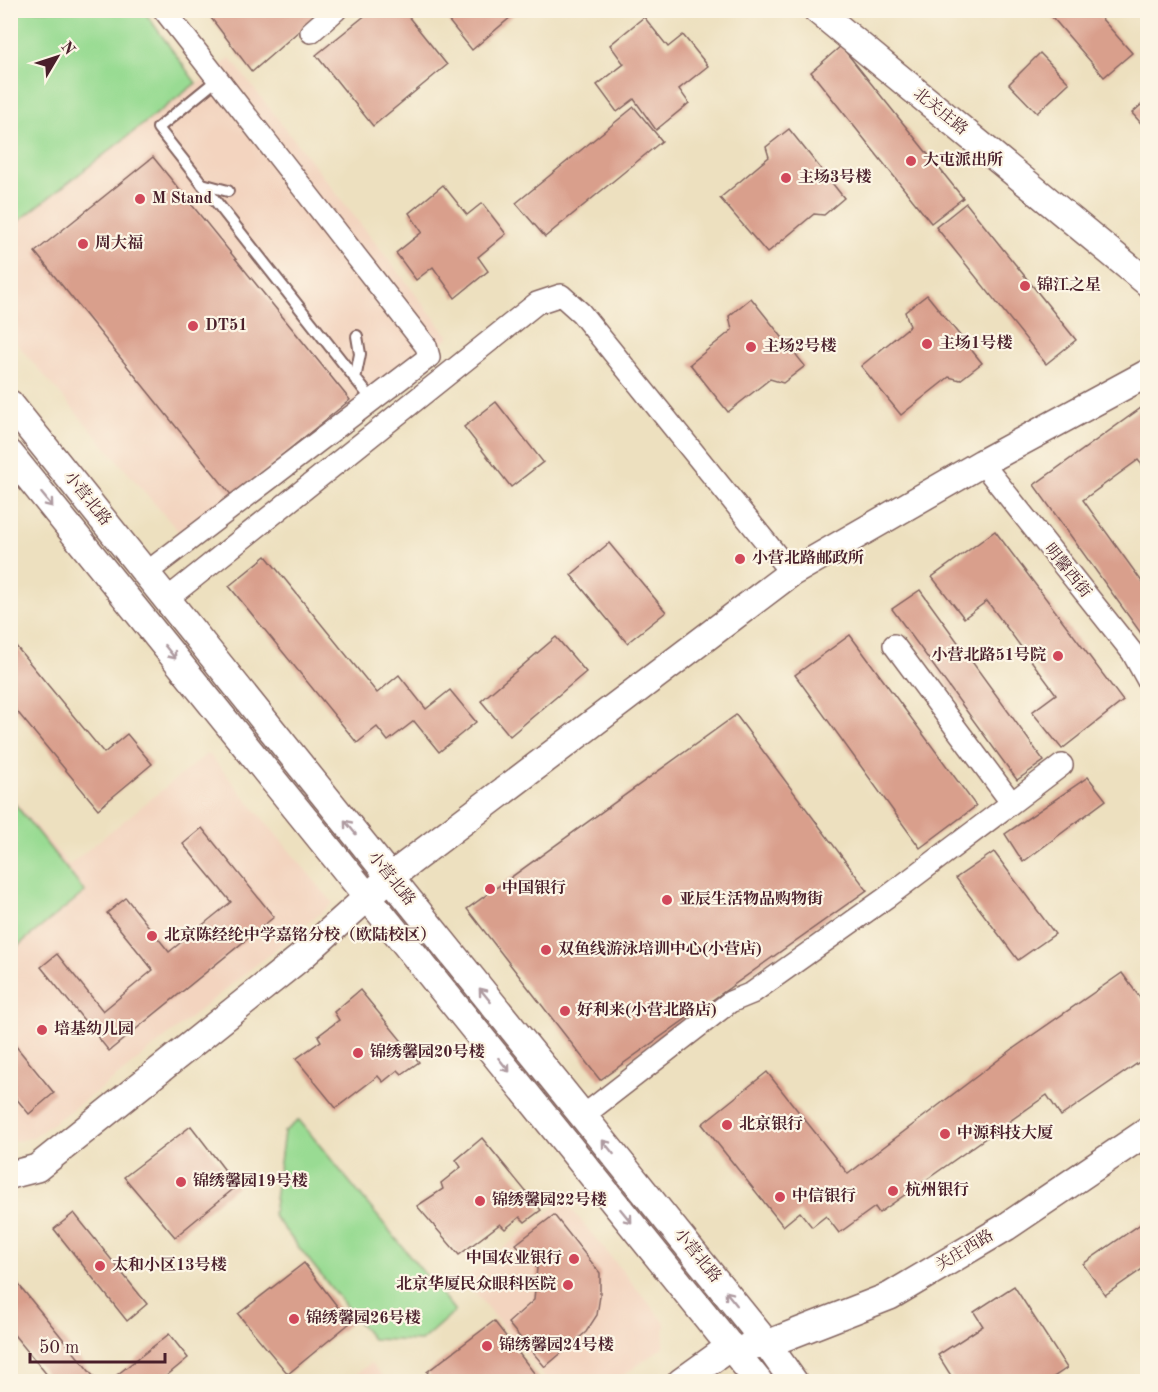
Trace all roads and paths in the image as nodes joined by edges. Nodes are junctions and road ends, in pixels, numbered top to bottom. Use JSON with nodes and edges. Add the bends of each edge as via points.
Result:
{"nodes":[{"id":1,"x":164,"y":10,"type":"edge"},
{"id":2,"x":336,"y":10,"type":"edge"},
{"id":3,"x":816,"y":10,"type":"edge"},
{"id":4,"x":311,"y":32,"type":"dead end"},
{"id":5,"x":218,"y":79,"type":"junction"},
{"id":6,"x":202,"y":184,"type":"junction"},
{"id":7,"x":228,"y":191,"type":"dead end"},
{"id":8,"x":1148,"y":283,"type":"edge"},
{"id":9,"x":357,"y":336,"type":"dead end"},
{"id":10,"x":1148,"y":374,"type":"edge"},
{"id":11,"x":356,"y":379,"type":"junction"},
{"id":12,"x":373,"y":401,"type":"junction"},
{"id":13,"x":10,"y":404,"type":"edge"},
{"id":14,"x":10,"y":454,"type":"edge"},
{"id":15,"x":982,"y":463,"type":"junction"},
{"id":16,"x":146,"y":573,"type":"junction"},
{"id":17,"x":791,"y":573,"type":"junction"},
{"id":18,"x":167,"y":599,"type":"junction"},
{"id":19,"x":894,"y":645,"type":"dead end"},
{"id":20,"x":1148,"y":681,"type":"edge"},
{"id":21,"x":1062,"y":765,"type":"dead end"},
{"id":22,"x":1011,"y":802,"type":"junction"},
{"id":23,"x":390,"y":877,"type":"junction"},
{"id":24,"x":368,"y":897,"type":"junction"},
{"id":25,"x":583,"y":1116,"type":"junction"},
{"id":26,"x":1148,"y":1131,"type":"edge"},
{"id":27,"x":10,"y":1175,"type":"edge"},
{"id":28,"x":768,"y":1344,"type":"junction"},
{"id":29,"x":731,"y":1346,"type":"junction"},
{"id":30,"x":749,"y":1378,"type":"edge"},
{"id":31,"x":681,"y":1382,"type":"edge"},
{"id":32,"x":794,"y":1382,"type":"edge"}],
"edges":[{"from":1,"to":5,"type":"street"},
{"from":2,"to":4,"type":"street"},
{"from":3,"to":8,"type":"street","name":"北关庄路"},
{"from":5,"to":6,"type":"lane","via":[[158,128]]},
{"from":5,"to":12,"type":"street","via":[[426,346],[429,357]]},
{"from":6,"to":7,"type":"lane"},
{"from":6,"to":11,"type":"lane"},
{"from":9,"to":11,"type":"lane","via":[[360,354]]},
{"from":10,"to":15,"type":"street"},
{"from":11,"to":12,"type":"lane"},
{"from":12,"to":16,"type":"street"},
{"from":13,"to":16,"type":"street","name":"小营北路"},
{"from":14,"to":24,"type":"street","name":"小营北路","one_way":true},
{"from":15,"to":17,"type":"street"},
{"from":15,"to":20,"type":"street","name":"明馨西街","via":[[1132,652]]},
{"from":16,"to":18,"type":"street","name":"小营北路"},
{"from":17,"to":18,"type":"street","via":[[581,313],[561,295],[537,303]]},
{"from":17,"to":23,"type":"street"},
{"from":23,"to":18,"type":"street","name":"小营北路","one_way":true},
{"from":19,"to":22,"type":"street"},
{"from":21,"to":22,"type":"street"},
{"from":22,"to":25,"type":"street","via":[[887,897],[752,993],[730,1002]]},
{"from":23,"to":24,"type":"street"},
{"from":25,"to":23,"type":"street","name":"小营北路","one_way":true},
{"from":24,"to":27,"type":"street","via":[[302,957],[37,1168]]},
{"from":24,"to":29,"type":"street","name":"小营北路","one_way":true},
{"from":28,"to":25,"type":"street","name":"小营北路","one_way":true},
{"from":26,"to":28,"type":"street","name":"关庄西路","via":[[1006,1227],[890,1296]]},
{"from":28,"to":29,"type":"street","name":"关庄西路"},
{"from":28,"to":30,"type":"street"},
{"from":28,"to":32,"type":"street","name":"小营北路"},
{"from":29,"to":30,"type":"street","name":"小营北路"},
{"from":29,"to":31,"type":"street"}]}
